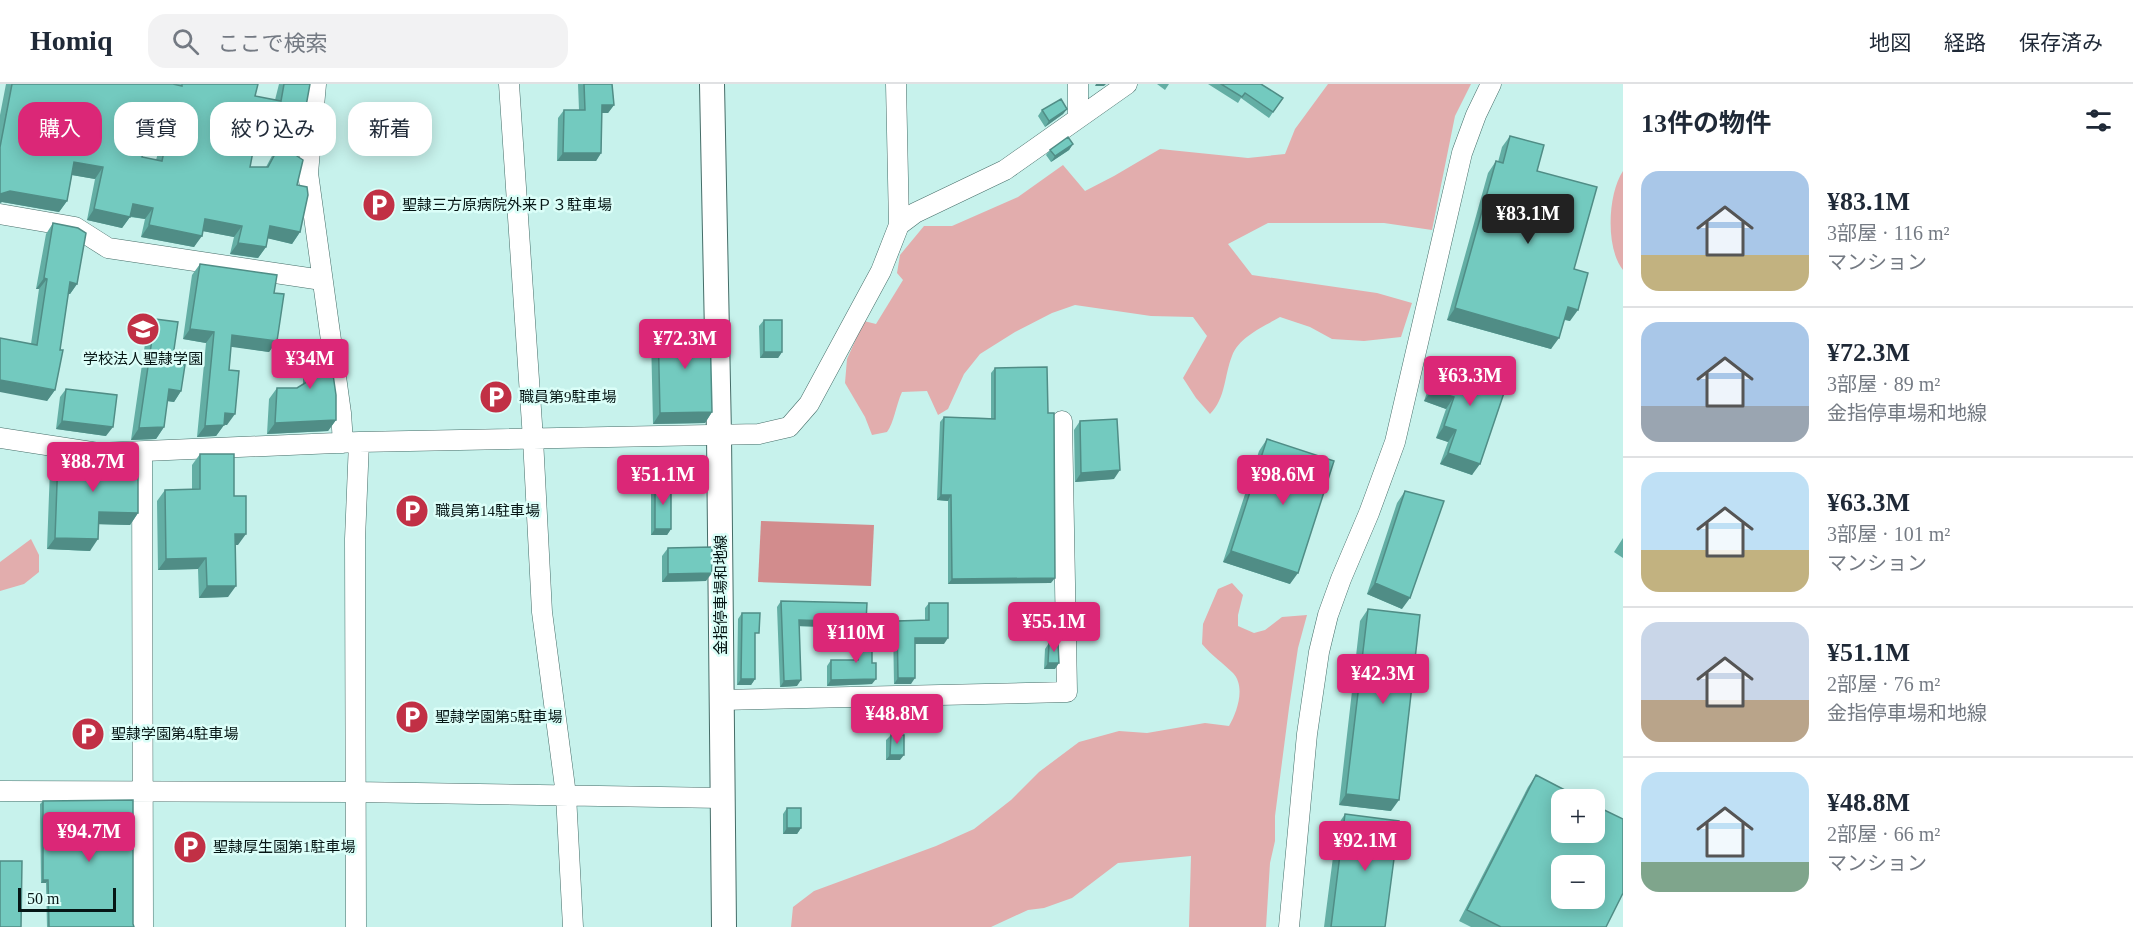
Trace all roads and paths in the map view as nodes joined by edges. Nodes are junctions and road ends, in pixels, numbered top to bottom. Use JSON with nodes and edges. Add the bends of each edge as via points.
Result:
{"nodes":[{"id":1,"x":316,"y":84,"type":"edge"},
{"id":2,"x":510,"y":84,"type":"edge"},
{"id":3,"x":712,"y":84,"type":"edge"},
{"id":4,"x":897,"y":84,"type":"edge"},
{"id":5,"x":1078,"y":84,"type":"edge"},
{"id":6,"x":1127,"y":84,"type":"edge"},
{"id":7,"x":1491,"y":84,"type":"edge"},
{"id":8,"x":1078,"y":118,"type":"junction"},
{"id":9,"x":0,"y":214,"type":"edge"},
{"id":10,"x":899,"y":225,"type":"junction"},
{"id":11,"x":322,"y":280,"type":"junction"},
{"id":12,"x":1062,"y":420,"type":"dead end"},
{"id":13,"x":719,"y":435,"type":"junction"},
{"id":14,"x":0,"y":438,"type":"edge"},
{"id":15,"x":533,"y":439,"type":"junction"},
{"id":16,"x":351,"y":443,"type":"junction"},
{"id":17,"x":142,"y":452,"type":"junction"},
{"id":18,"x":721,"y":700,"type":"junction"},
{"id":19,"x":0,"y":791,"type":"edge"},
{"id":20,"x":143,"y":792,"type":"junction"},
{"id":21,"x":355,"y":792,"type":"junction"},
{"id":22,"x":566,"y":795,"type":"junction"},
{"id":23,"x":722,"y":798,"type":"junction"},
{"id":24,"x":143,"y":927,"type":"edge"},
{"id":25,"x":356,"y":927,"type":"edge"},
{"id":26,"x":573,"y":927,"type":"edge"},
{"id":27,"x":724,"y":927,"type":"edge"},
{"id":28,"x":1290,"y":927,"type":"edge"}],
"edges":[{"from":1,"to":11,"type":"street","via":[[308,173]]},
{"from":2,"to":15,"type":"street"},
{"from":3,"to":13,"type":"main road","name":"金指停車場和地線"},
{"from":4,"to":10,"type":"street"},
{"from":5,"to":8,"type":"street"},
{"from":6,"to":8,"type":"street"},
{"from":7,"to":28,"type":"street","via":[[1462,153],[1395,442],[1328,615],[1319,652],[1307,734]]},
{"from":8,"to":10,"type":"street","via":[[1005,170],[915,213]]},
{"from":9,"to":11,"type":"street","via":[[75,227],[108,248]]},
{"from":10,"to":13,"type":"street","via":[[881,271],[809,404],[789,427],[759,434]]},
{"from":11,"to":16,"type":"street","via":[[341,413]]},
{"from":12,"to":18,"type":"street","via":[[1067,692]]},
{"from":13,"to":15,"type":"street"},
{"from":13,"to":18,"type":"main road","name":"金指停車場和地線"},
{"from":14,"to":17,"type":"street","via":[[98,453]]},
{"from":15,"to":16,"type":"street"},
{"from":15,"to":22,"type":"street","via":[[542,612]]},
{"from":16,"to":17,"type":"street"},
{"from":16,"to":21,"type":"street"},
{"from":17,"to":20,"type":"street"},
{"from":18,"to":23,"type":"main road","name":"金指停車場和地線"},
{"from":19,"to":20,"type":"street"},
{"from":20,"to":21,"type":"street"},
{"from":20,"to":24,"type":"street"},
{"from":21,"to":22,"type":"street"},
{"from":21,"to":25,"type":"street"},
{"from":22,"to":23,"type":"street"},
{"from":22,"to":26,"type":"street"},
{"from":23,"to":27,"type":"main road","name":"金指停車場和地線"}]}
